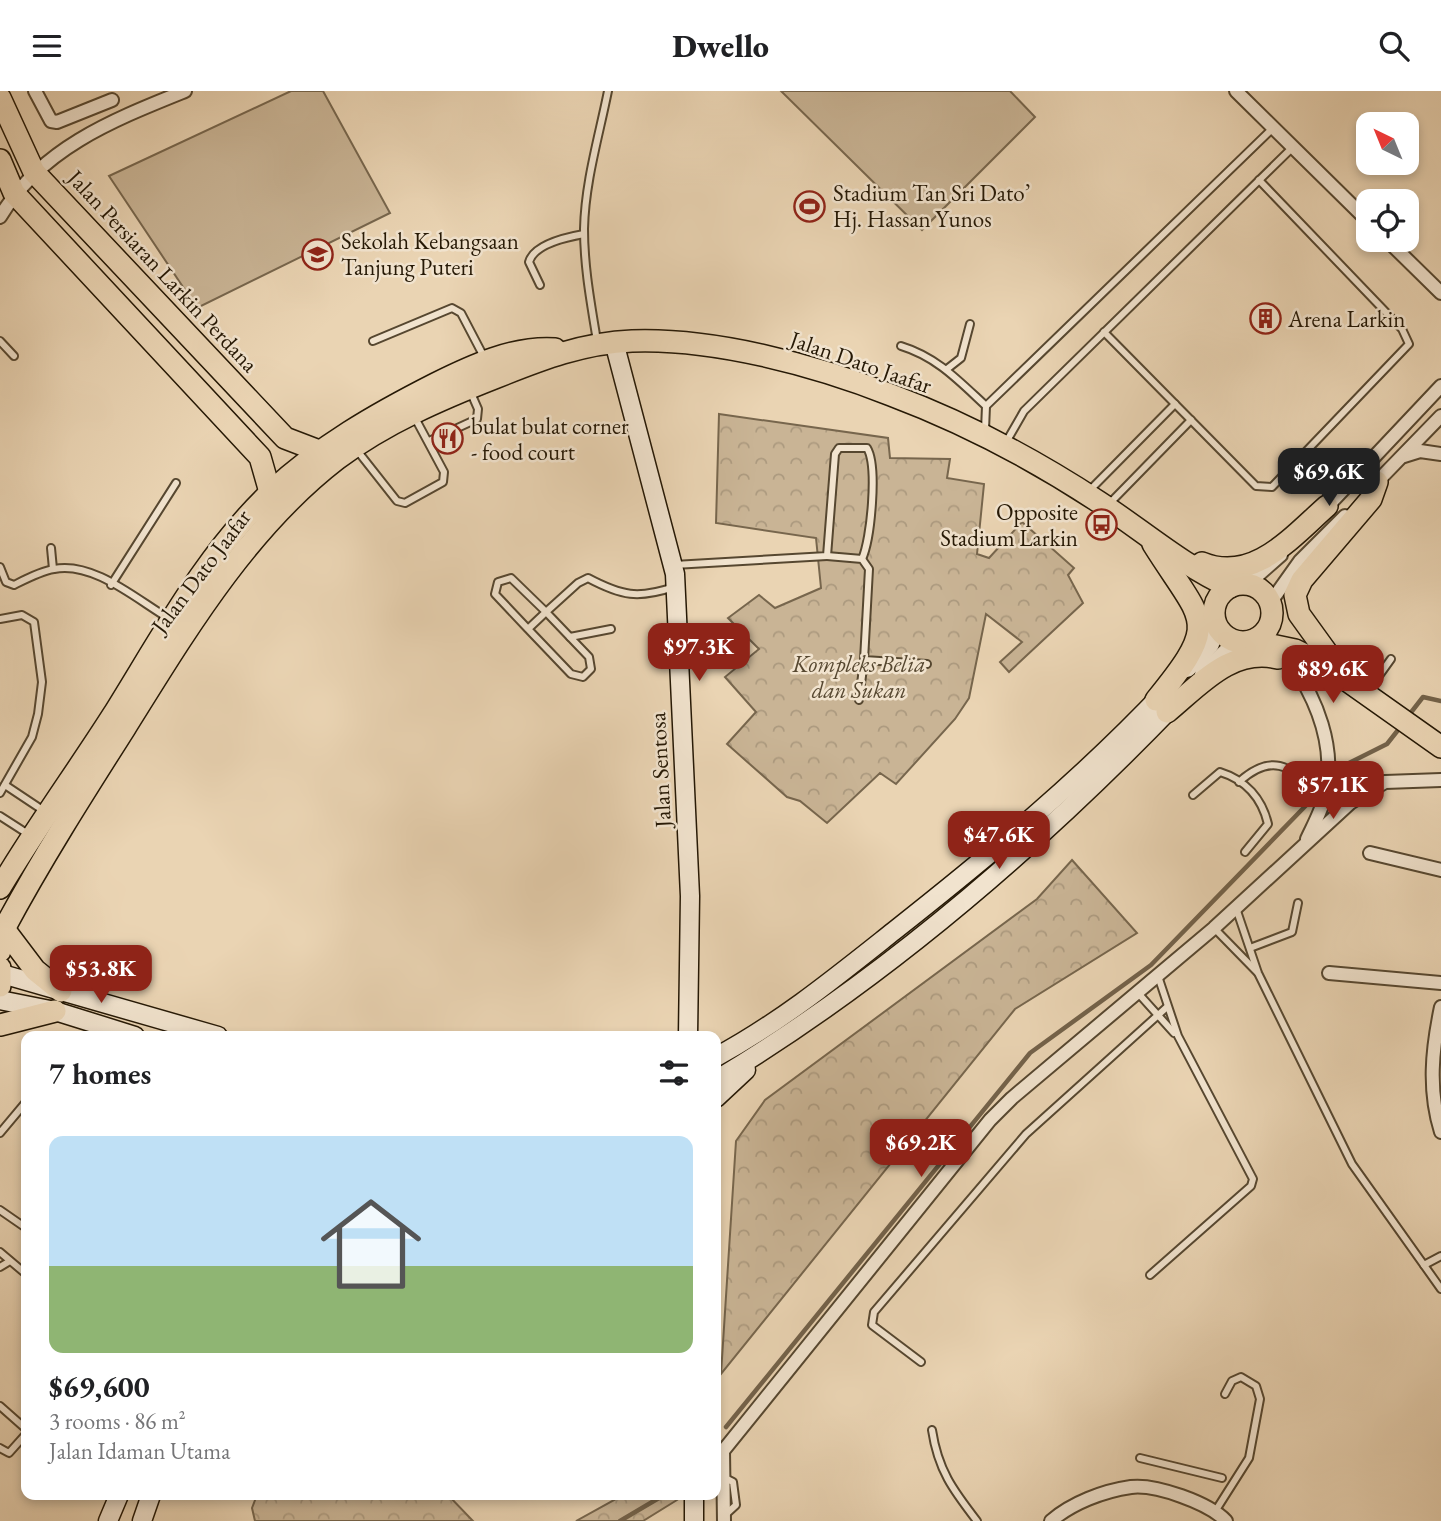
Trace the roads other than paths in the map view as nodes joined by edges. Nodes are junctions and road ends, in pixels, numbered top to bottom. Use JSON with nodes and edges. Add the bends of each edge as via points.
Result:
{"nodes":[{"id":1,"x":35,"y":91,"type":"edge"},
{"id":2,"x":185,"y":91,"type":"edge"},
{"id":3,"x":608,"y":91,"type":"edge"},
{"id":4,"x":1236,"y":91,"type":"edge"},
{"id":5,"x":112,"y":95,"type":"edge"},
{"id":6,"x":0,"y":98,"type":"edge"},
{"id":7,"x":1273,"y":128,"type":"junction"},
{"id":8,"x":1293,"y":147,"type":"junction"},
{"id":9,"x":0,"y":160,"type":"edge"},
{"id":10,"x":34,"y":172,"type":"junction"},
{"id":11,"x":1259,"y":180,"type":"junction"},
{"id":12,"x":14,"y":193,"type":"junction"},
{"id":13,"x":1356,"y":209,"type":"edge"},
{"id":14,"x":0,"y":217,"type":"edge"},
{"id":15,"x":584,"y":234,"type":"junction"},
{"id":16,"x":1399,"y":252,"type":"edge"},
{"id":17,"x":540,"y":285,"type":"dead end"},
{"id":18,"x":1441,"y":293,"type":"edge"},
{"id":19,"x":970,"y":324,"type":"dead end"},
{"id":20,"x":1104,"y":332,"type":"junction"},
{"id":21,"x":0,"y":341,"type":"edge"},
{"id":22,"x":373,"y":341,"type":"dead end"},
{"id":23,"x":606,"y":343,"type":"junction"},
{"id":24,"x":901,"y":346,"type":"dead end"},
{"id":25,"x":568,"y":349,"type":"junction"},
{"id":26,"x":14,"y":356,"type":"dead end"},
{"id":27,"x":486,"y":362,"type":"junction"},
{"id":28,"x":947,"y":369,"type":"junction"},
{"id":29,"x":1441,"y":386,"type":"edge"},
{"id":30,"x":468,"y":388,"type":"junction"},
{"id":31,"x":1175,"y":404,"type":"junction"},
{"id":32,"x":986,"y":405,"type":"junction"},
{"id":33,"x":413,"y":413,"type":"junction"},
{"id":34,"x":1441,"y":416,"type":"edge"},
{"id":35,"x":1191,"y":420,"type":"junction"},
{"id":36,"x":982,"y":437,"type":"junction"},
{"id":37,"x":429,"y":441,"type":"junction"},
{"id":38,"x":1003,"y":447,"type":"junction"},
{"id":39,"x":355,"y":448,"type":"junction"},
{"id":40,"x":319,"y":451,"type":"junction"},
{"id":41,"x":1441,"y":454,"type":"edge"},
{"id":42,"x":1402,"y":456,"type":"junction"},
{"id":43,"x":1377,"y":482,"type":"junction"},
{"id":44,"x":176,"y":483,"type":"dead end"},
{"id":45,"x":270,"y":492,"type":"junction"},
{"id":46,"x":1086,"y":494,"type":"junction"},
{"id":47,"x":1327,"y":506,"type":"junction"},
{"id":48,"x":1106,"y":507,"type":"junction"},
{"id":49,"x":1155,"y":543,"type":"junction"},
{"id":50,"x":51,"y":548,"type":"dead end"},
{"id":51,"x":827,"y":556,"type":"junction"},
{"id":52,"x":862,"y":559,"type":"junction"},
{"id":53,"x":674,"y":565,"type":"junction"},
{"id":54,"x":0,"y":567,"type":"edge"},
{"id":55,"x":53,"y":569,"type":"junction"},
{"id":56,"x":111,"y":585,"type":"junction"},
{"id":57,"x":1239,"y":586,"type":"junction"},
{"id":58,"x":676,"y":587,"type":"junction"},
{"id":59,"x":1270,"y":605,"type":"junction"},
{"id":60,"x":546,"y":612,"type":"junction"},
{"id":61,"x":1215,"y":614,"type":"junction"},
{"id":62,"x":0,"y":619,"type":"edge"},
{"id":63,"x":172,"y":620,"type":"junction"},
{"id":64,"x":528,"y":629,"type":"junction"},
{"id":65,"x":611,"y":629,"type":"dead end"},
{"id":66,"x":570,"y":637,"type":"junction"},
{"id":67,"x":1245,"y":642,"type":"junction"},
{"id":68,"x":1391,"y":659,"type":"dead end"},
{"id":69,"x":864,"y":660,"type":"junction"},
{"id":70,"x":1292,"y":662,"type":"junction"},
{"id":71,"x":927,"y":664,"type":"dead end"},
{"id":72,"x":1349,"y":680,"type":"junction"},
{"id":73,"x":859,"y":700,"type":"dead end"},
{"id":74,"x":1161,"y":706,"type":"junction"},
{"id":75,"x":1433,"y":741,"type":"edge"},
{"id":76,"x":1441,"y":780,"type":"edge"},
{"id":77,"x":1239,"y":782,"type":"junction"},
{"id":78,"x":5,"y":785,"type":"junction"},
{"id":79,"x":0,"y":793,"type":"edge"},
{"id":80,"x":1322,"y":793,"type":"junction"},
{"id":81,"x":1193,"y":795,"type":"dead end"},
{"id":82,"x":48,"y":813,"type":"junction"},
{"id":83,"x":0,"y":816,"type":"edge"},
{"id":84,"x":33,"y":837,"type":"junction"},
{"id":85,"x":1306,"y":842,"type":"junction"},
{"id":86,"x":1245,"y":852,"type":"dead end"},
{"id":87,"x":1370,"y":853,"type":"dead end"},
{"id":88,"x":1441,"y":870,"type":"edge"},
{"id":89,"x":0,"y":888,"type":"edge"},
{"id":90,"x":1297,"y":903,"type":"dead end"},
{"id":91,"x":1236,"y":908,"type":"junction"},
{"id":92,"x":1214,"y":928,"type":"junction"},
{"id":93,"x":4,"y":929,"type":"junction"},
{"id":94,"x":1250,"y":948,"type":"junction"},
{"id":95,"x":0,"y":951,"type":"edge"},
{"id":96,"x":1258,"y":973,"type":"junction"},
{"id":97,"x":1329,"y":973,"type":"dead end"},
{"id":98,"x":1,"y":976,"type":"edge"},
{"id":99,"x":1158,"y":976,"type":"junction"},
{"id":100,"x":1441,"y":983,"type":"edge"},
{"id":101,"x":1138,"y":993,"type":"junction"},
{"id":102,"x":0,"y":1000,"type":"edge"},
{"id":103,"x":58,"y":1001,"type":"junction"},
{"id":104,"x":1167,"y":1007,"type":"junction"},
{"id":105,"x":1441,"y":1007,"type":"edge"},
{"id":106,"x":1158,"y":1015,"type":"junction"},
{"id":107,"x":0,"y":1024,"type":"edge"},
{"id":108,"x":124,"y":1031,"type":"edge"},
{"id":109,"x":195,"y":1031,"type":"edge"},
{"id":110,"x":688,"y":1031,"type":"edge"},
{"id":111,"x":1178,"y":1036,"type":"junction"},
{"id":112,"x":775,"y":1044,"type":"junction"},
{"id":113,"x":721,"y":1054,"type":"edge"},
{"id":114,"x":721,"y":1077,"type":"edge"},
{"id":115,"x":721,"y":1093,"type":"edge"},
{"id":116,"x":21,"y":1108,"type":"edge"},
{"id":117,"x":1441,"y":1132,"type":"edge"},
{"id":118,"x":0,"y":1133,"type":"edge"},
{"id":119,"x":0,"y":1210,"type":"edge"},
{"id":120,"x":21,"y":1225,"type":"edge"},
{"id":121,"x":0,"y":1252,"type":"edge"},
{"id":122,"x":1441,"y":1256,"type":"edge"},
{"id":123,"x":10,"y":1261,"type":"junction"},
{"id":124,"x":1424,"y":1265,"type":"junction"},
{"id":125,"x":0,"y":1267,"type":"edge"},
{"id":126,"x":21,"y":1270,"type":"edge"},
{"id":127,"x":1150,"y":1275,"type":"dead end"},
{"id":128,"x":1441,"y":1289,"type":"edge"},
{"id":129,"x":921,"y":1362,"type":"dead end"},
{"id":130,"x":1225,"y":1394,"type":"dead end"},
{"id":131,"x":0,"y":1406,"type":"edge"},
{"id":132,"x":21,"y":1425,"type":"edge"},
{"id":133,"x":932,"y":1430,"type":"dead end"},
{"id":134,"x":21,"y":1440,"type":"edge"},
{"id":135,"x":0,"y":1448,"type":"edge"},
{"id":136,"x":9,"y":1453,"type":"junction"},
{"id":137,"x":0,"y":1454,"type":"edge"},
{"id":138,"x":1140,"y":1458,"type":"dead end"},
{"id":139,"x":1222,"y":1478,"type":"dead end"},
{"id":140,"x":117,"y":1500,"type":"edge"},
{"id":141,"x":149,"y":1500,"type":"edge"},
{"id":142,"x":694,"y":1500,"type":"edge"},
{"id":143,"x":1216,"y":1510,"type":"junction"},
{"id":144,"x":724,"y":1518,"type":"edge"},
{"id":145,"x":108,"y":1521,"type":"edge"},
{"id":146,"x":142,"y":1521,"type":"edge"},
{"id":147,"x":694,"y":1521,"type":"edge"},
{"id":148,"x":977,"y":1521,"type":"edge"},
{"id":149,"x":1051,"y":1521,"type":"edge"},
{"id":150,"x":1226,"y":1521,"type":"edge"}],
"edges":[{"from":1,"to":5,"type":"street","via":[[51,121],[57,122]]},
{"from":2,"to":10,"type":"street","via":[[64,147]]},
{"from":3,"to":15,"type":"lane","via":[[588,187]]},
{"from":4,"to":7,"type":"street"},
{"from":6,"to":10,"type":"main road","name":"Jalan Persiaran Larkin Perdana"},
{"from":7,"to":8,"type":"street"},
{"from":7,"to":32,"type":"lane"},
{"from":8,"to":11,"type":"lane"},
{"from":8,"to":13,"type":"street"},
{"from":9,"to":12,"type":"main road"},
{"from":10,"to":12,"type":"street"},
{"from":10,"to":40,"type":"main road","name":"Jalan Persiaran Larkin Perdana","via":[[285,438]]},
{"from":11,"to":20,"type":"lane"},
{"from":11,"to":35,"type":"lane","via":[[1402,329],[1408,349],[1272,487],[1256,486]]},
{"from":12,"to":14,"type":"street"},
{"from":12,"to":45,"type":"main road","via":[[260,457]]},
{"from":15,"to":17,"type":"lane","via":[[532,254],[529,262]]},
{"from":15,"to":23,"type":"lane","via":[[586,268]]},
{"from":16,"to":18,"type":"street"},
{"from":19,"to":28,"type":"lane","via":[[961,358]]},
{"from":20,"to":31,"type":"lane"},
{"from":20,"to":38,"type":"lane","via":[[1024,411]]},
{"from":21,"to":26,"type":"lane"},
{"from":22,"to":27,"type":"lane","via":[[452,308],[457,309]]},
{"from":23,"to":25,"type":"main road","name":"Jalan Dato Jaafar"},
{"from":23,"to":36,"type":"main road","name":"Jalan Dato Jaafar","via":[[695,345],[803,367],[892,395]]},
{"from":23,"to":53,"type":"main road","name":"Jalan Sentosa"},
{"from":24,"to":28,"type":"lane","via":[[924,353]]},
{"from":25,"to":27,"type":"main road","name":"Jalan Dato Jaafar","via":[[534,347]]},
{"from":25,"to":30,"type":"main road","name":"Jalan Dato Jaafar"},
{"from":27,"to":40,"type":"main road","name":"Jalan Dato Jaafar","via":[[381,412]]},
{"from":28,"to":32,"type":"lane"},
{"from":29,"to":47,"type":"street"},
{"from":30,"to":33,"type":"main road","name":"Jalan Dato Jaafar"},
{"from":30,"to":37,"type":"lane","via":[[478,409],[477,419]]},
{"from":31,"to":35,"type":"lane"},
{"from":31,"to":46,"type":"lane"},
{"from":32,"to":36,"type":"lane","via":[[988,426]]},
{"from":33,"to":37,"type":"lane"},
{"from":33,"to":39,"type":"main road","name":"Jalan Dato Jaafar"},
{"from":34,"to":42,"type":"street"},
{"from":35,"to":48,"type":"lane"},
{"from":36,"to":38,"type":"main road","name":"Jalan Dato Jaafar"},
{"from":37,"to":39,"type":"lane","via":[[445,478],[405,503],[391,496]]},
{"from":38,"to":46,"type":"main road","name":"Jalan Dato Jaafar"},
{"from":39,"to":93,"type":"main road","name":"Jalan Dato Jaafar","via":[[307,486],[232,568],[75,806]]},
{"from":40,"to":45,"type":"main road","name":"Jalan Dato Jaafar"},
{"from":41,"to":42,"type":"street","via":[[1420,451]]},
{"from":42,"to":43,"type":"street"},
{"from":43,"to":59,"type":"street","via":[[1300,561]]},
{"from":43,"to":72,"type":"main road","via":[[1371,499],[1294,595],[1299,614]]},
{"from":44,"to":56,"type":"lane"},
{"from":45,"to":63,"type":"main road","name":"Jalan Dato Jaafar"},
{"from":46,"to":48,"type":"main road","name":"Jalan Dato Jaafar"},
{"from":47,"to":49,"type":"main road","via":[[1274,554],[1232,569],[1217,569]]},
{"from":47,"to":57,"type":"street","via":[[1269,568]]},
{"from":48,"to":49,"type":"main road","name":"Jalan Dato Jaafar"},
{"from":49,"to":57,"type":"main road","name":"Jalan Dato Jaafar"},
{"from":49,"to":61,"type":"main road","name":"Jalan Dato Jaafar"},
{"from":49,"to":74,"type":"main road","via":[[1196,609],[1200,628],[1198,643]]},
{"from":50,"to":55,"type":"lane"},
{"from":51,"to":52,"type":"lane"},
{"from":51,"to":52,"type":"lane","via":[[835,454],[839,448],[867,449],[873,457],[871,503]]},
{"from":51,"to":53,"type":"lane"},
{"from":52,"to":69,"type":"lane","via":[[869,569]]},
{"from":53,"to":58,"type":"main road","name":"Jalan Sentosa"},
{"from":54,"to":55,"type":"lane","via":[[6,582],[14,585]]},
{"from":55,"to":56,"type":"lane","via":[[74,568]]},
{"from":56,"to":63,"type":"lane"},
{"from":57,"to":59,"type":"main road","via":[[1264,594]]},
{"from":57,"to":61,"type":"main road"},
{"from":58,"to":60,"type":"lane","via":[[647,596],[619,593],[588,578]]},
{"from":58,"to":110,"type":"main road","name":"Jalan Sentosa","via":[[690,896]]},
{"from":59,"to":67,"type":"main road","via":[[1267,627]]},
{"from":59,"to":72,"type":"main road"},
{"from":60,"to":64,"type":"lane"},
{"from":60,"to":64,"type":"lane","via":[[515,581],[500,580],[495,594]]},
{"from":60,"to":66,"type":"lane"},
{"from":61,"to":67,"type":"main road","via":[[1223,635]]},
{"from":61,"to":74,"type":"main road","via":[[1210,644]]},
{"from":62,"to":78,"type":"lane","via":[[22,615],[34,622],[42,682],[32,737]]},
{"from":63,"to":82,"type":"main road","name":"Jalan Dato Jaafar"},
{"from":64,"to":66,"type":"lane","via":[[571,674],[583,677],[591,669],[591,660]]},
{"from":65,"to":66,"type":"lane"},
{"from":67,"to":72,"type":"main road","via":[[1295,650]]},
{"from":67,"to":74,"type":"main road"},
{"from":68,"to":72,"type":"lane"},
{"from":69,"to":71,"type":"lane"},
{"from":69,"to":73,"type":"lane"},
{"from":70,"to":72,"type":"main road"},
{"from":70,"to":74,"type":"main road","via":[[1263,654],[1245,656]]},
{"from":70,"to":80,"type":"street","via":[[1312,695],[1325,737],[1328,765]]},
{"from":72,"to":75,"type":"main road"},
{"from":74,"to":112,"type":"main road","via":[[1041,833],[890,961]]},
{"from":74,"to":113,"type":"main road","via":[[958,881],[794,1010]]},
{"from":76,"to":85,"type":"street","via":[[1399,780],[1372,787]]},
{"from":77,"to":80,"type":"lane","via":[[1261,765],[1273,764],[1289,768]]},
{"from":77,"to":81,"type":"lane","via":[[1220,772]]},
{"from":77,"to":86,"type":"lane","via":[[1265,808],[1268,824]]},
{"from":78,"to":79,"type":"lane"},
{"from":78,"to":82,"type":"lane"},
{"from":80,"to":85,"type":"street"},
{"from":82,"to":84,"type":"main road","name":"Jalan Dato Jaafar"},
{"from":83,"to":84,"type":"lane"},
{"from":84,"to":89,"type":"main road","name":"Jalan Dato Jaafar"},
{"from":85,"to":91,"type":"street"},
{"from":87,"to":88,"type":"street"},
{"from":90,"to":94,"type":"lane","via":[[1292,932]]},
{"from":91,"to":92,"type":"street"},
{"from":91,"to":94,"type":"lane"},
{"from":92,"to":96,"type":"lane"},
{"from":92,"to":99,"type":"street"},
{"from":93,"to":95,"type":"main road","name":"Jalan Dato Jaafar"},
{"from":93,"to":103,"type":"main road"},
{"from":94,"to":96,"type":"lane"},
{"from":96,"to":124,"type":"lane","via":[[1352,1164]]},
{"from":97,"to":100,"type":"street"},
{"from":98,"to":103,"type":"main road"},
{"from":99,"to":101,"type":"street"},
{"from":99,"to":104,"type":"lane"},
{"from":101,"to":106,"type":"lane"},
{"from":101,"to":144,"type":"street","via":[[990,1120],[726,1447],[722,1456]]},
{"from":102,"to":103,"type":"main road"},
{"from":103,"to":107,"type":"main road"},
{"from":103,"to":108,"type":"main road"},
{"from":103,"to":109,"type":"main road"},
{"from":104,"to":106,"type":"lane"},
{"from":104,"to":111,"type":"lane"},
{"from":105,"to":117,"type":"street","via":[[1431,1073]]},
{"from":106,"to":111,"type":"lane"},
{"from":106,"to":129,"type":"lane","via":[[1026,1134],[874,1312],[872,1325]]},
{"from":111,"to":127,"type":"lane","via":[[1253,1179],[1251,1186]]},
{"from":112,"to":114,"type":"main road"},
{"from":112,"to":115,"type":"main road"},
{"from":116,"to":118,"type":"lane"},
{"from":119,"to":120,"type":"lane"},
{"from":121,"to":123,"type":"lane"},
{"from":122,"to":124,"type":"lane"},
{"from":123,"to":125,"type":"lane"},
{"from":123,"to":126,"type":"lane"},
{"from":124,"to":128,"type":"lane"},
{"from":130,"to":143,"type":"lane","via":[[1232,1381],[1241,1377],[1256,1386],[1260,1399],[1249,1458]]},
{"from":131,"to":132,"type":"lane"},
{"from":133,"to":148,"type":"lane","via":[[948,1484]]},
{"from":134,"to":136,"type":"lane"},
{"from":135,"to":136,"type":"lane"},
{"from":136,"to":137,"type":"lane"},
{"from":138,"to":139,"type":"lane"},
{"from":140,"to":145,"type":"main road"},
{"from":141,"to":146,"type":"main road"},
{"from":142,"to":147,"type":"main road"},
{"from":143,"to":149,"type":"street","via":[[1134,1487],[1106,1492]]},
{"from":143,"to":150,"type":"street"}]}
